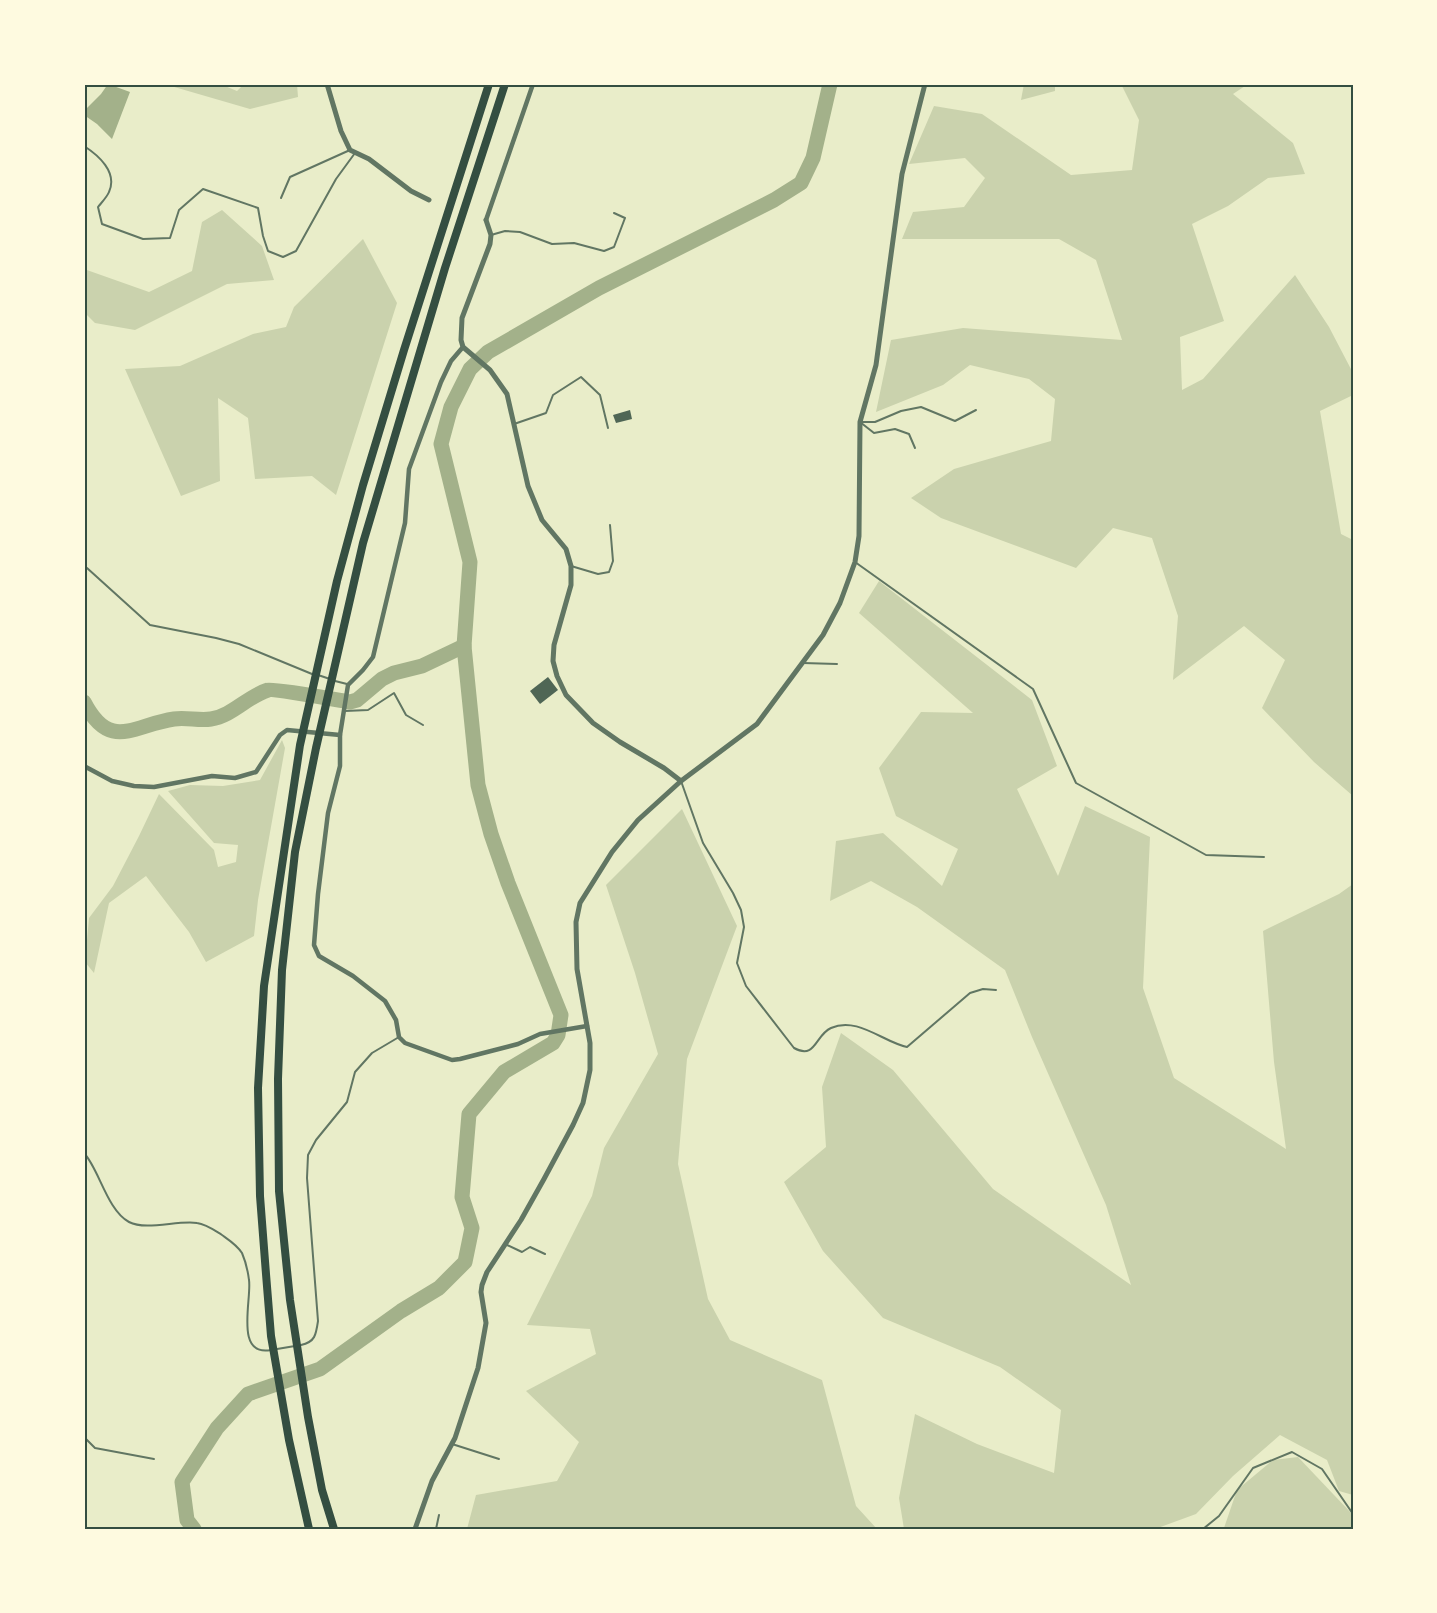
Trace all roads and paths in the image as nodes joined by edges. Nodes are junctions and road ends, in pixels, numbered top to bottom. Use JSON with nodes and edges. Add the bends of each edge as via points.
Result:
{"nodes":[{"id":1,"x":327,"y":84,"type":"edge"},
{"id":2,"x":489,"y":84,"type":"edge"},
{"id":3,"x":505,"y":84,"type":"edge"},
{"id":4,"x":533,"y":84,"type":"edge"},
{"id":5,"x":925,"y":84,"type":"edge"},
{"id":6,"x":84,"y":146,"type":"edge"},
{"id":7,"x":353,"y":152,"type":"junction"},
{"id":8,"x":281,"y":198,"type":"dead end"},
{"id":9,"x":429,"y":200,"type":"dead end"},
{"id":10,"x":614,"y":213,"type":"dead end"},
{"id":11,"x":486,"y":220,"type":"joint"},
{"id":12,"x":491,"y":235,"type":"junction"},
{"id":13,"x":463,"y":347,"type":"junction"},
{"id":14,"x":976,"y":410,"type":"dead end"},
{"id":15,"x":860,"y":422,"type":"junction"},
{"id":16,"x":514,"y":424,"type":"junction"},
{"id":17,"x":608,"y":428,"type":"dead end"},
{"id":18,"x":915,"y":448,"type":"dead end"},
{"id":19,"x":610,"y":525,"type":"dead end"},
{"id":20,"x":855,"y":562,"type":"junction"},
{"id":21,"x":571,"y":566,"type":"junction"},
{"id":22,"x":87,"y":568,"type":"dead end"},
{"id":23,"x":803,"y":663,"type":"junction"},
{"id":24,"x":837,"y":664,"type":"dead end"},
{"id":25,"x":348,"y":685,"type":"junction"},
{"id":26,"x":345,"y":711,"type":"junction"},
{"id":27,"x":423,"y":725,"type":"dead end"},
{"id":28,"x":340,"y":735,"type":"junction"},
{"id":29,"x":84,"y":766,"type":"edge"},
{"id":30,"x":681,"y":782,"type":"junction"},
{"id":31,"x":1264,"y":857,"type":"dead end"},
{"id":32,"x":996,"y":990,"type":"dead end"},
{"id":33,"x":587,"y":1026,"type":"junction"},
{"id":34,"x":399,"y":1038,"type":"junction"},
{"id":35,"x":84,"y":1153,"type":"edge"},
{"id":36,"x":505,"y":1244,"type":"junction"},
{"id":37,"x":545,"y":1254,"type":"dead end"},
{"id":38,"x":84,"y":1437,"type":"edge"},
{"id":39,"x":452,"y":1444,"type":"junction"},
{"id":40,"x":154,"y":1459,"type":"dead end"},
{"id":41,"x":499,"y":1459,"type":"dead end"},
{"id":42,"x":1353,"y":1514,"type":"edge"},
{"id":43,"x":439,"y":1515,"type":"dead end"},
{"id":44,"x":309,"y":1529,"type":"edge"},
{"id":45,"x":334,"y":1529,"type":"edge"},
{"id":46,"x":415,"y":1529,"type":"edge"},
{"id":47,"x":436,"y":1529,"type":"edge"},
{"id":48,"x":1203,"y":1529,"type":"edge"}],
"edges":[{"from":1,"to":7,"type":"street","via":[[341,131]]},
{"from":2,"to":44,"type":"highway","via":[[407,340],[337,580],[300,745],[264,986],[258,1088],[260,1196],[271,1336]]},
{"from":3,"to":45,"type":"highway","via":[[370,520],[315,748],[295,852],[282,970],[279,1191],[290,1300],[322,1490]]},
{"from":4,"to":11,"type":"street"},
{"from":5,"to":15,"type":"street","via":[[902,174],[876,365]]},
{"from":6,"to":7,"type":"lane","via":[[99,156],[110,174],[110,190],[98,207],[102,224],[143,239],[170,238],[179,210],[203,189],[258,208],[268,251],[283,257],[296,250]]},
{"from":7,"to":8,"type":"lane","via":[[290,177]]},
{"from":7,"to":9,"type":"street"},
{"from":10,"to":12,"type":"lane","via":[[625,218],[614,247],[604,251],[574,243],[552,244],[520,232]]},
{"from":11,"to":12,"type":"street"},
{"from":12,"to":13,"type":"street","via":[[461,323]]},
{"from":13,"to":16,"type":"street","via":[[490,370],[507,394]]},
{"from":13,"to":25,"type":"street","via":[[441,382],[409,469],[405,523],[373,657]]},
{"from":14,"to":15,"type":"lane","via":[[955,421],[921,407],[875,422]]},
{"from":15,"to":18,"type":"lane","via":[[874,433],[895,429],[909,434]]},
{"from":15,"to":20,"type":"street","via":[[859,536]]},
{"from":16,"to":17,"type":"lane","via":[[546,413],[553,394],[581,377],[600,395]]},
{"from":16,"to":21,"type":"street","via":[[528,486],[542,520],[566,549]]},
{"from":19,"to":21,"type":"lane","via":[[613,561],[609,572],[598,574]]},
{"from":20,"to":23,"type":"street","via":[[832,620]]},
{"from":20,"to":31,"type":"lane","via":[[1033,689],[1076,783],[1206,855]]},
{"from":21,"to":30,"type":"street","via":[[571,585],[554,645],[553,661],[560,685],[593,723]]},
{"from":22,"to":25,"type":"lane","via":[[150,625],[238,644]]},
{"from":23,"to":24,"type":"lane"},
{"from":23,"to":30,"type":"street","via":[[757,724]]},
{"from":25,"to":26,"type":"street"},
{"from":26,"to":27,"type":"lane","via":[[368,710],[394,693],[406,715]]},
{"from":26,"to":28,"type":"street"},
{"from":28,"to":29,"type":"street","via":[[287,730],[256,772],[235,778],[213,776],[134,786],[112,781]]},
{"from":28,"to":34,"type":"street","via":[[340,766],[328,813],[314,945],[319,956],[386,1001],[396,1020]]},
{"from":30,"to":32,"type":"lane","via":[[703,843],[741,910],[744,927],[737,963],[746,986],[794,1048],[809,1051],[830,1028],[850,1025],[907,1047],[970,993]]},
{"from":30,"to":33,"type":"street","via":[[625,834],[580,903],[576,922],[577,969]]},
{"from":33,"to":34,"type":"street","via":[[540,1034],[518,1044],[452,1060]]},
{"from":33,"to":36,"type":"street","via":[[590,1070],[579,1113]]},
{"from":34,"to":35,"type":"lane","via":[[362,1062],[346,1102],[308,1155],[318,1321],[316,1336],[310,1343],[263,1352],[254,1346],[247,1334],[249,1280],[242,1254],[234,1244],[197,1223],[129,1222],[106,1193]]},
{"from":36,"to":37,"type":"lane","via":[[522,1252],[530,1247]]},
{"from":36,"to":39,"type":"street","via":[[480,1292],[485,1336]]},
{"from":38,"to":40,"type":"lane","via":[[95,1448]]},
{"from":39,"to":41,"type":"lane"},
{"from":39,"to":46,"type":"street","via":[[432,1481]]},
{"from":42,"to":48,"type":"lane","via":[[1322,1469],[1292,1452],[1253,1468],[1219,1516]]},
{"from":43,"to":47,"type":"lane"}]}
